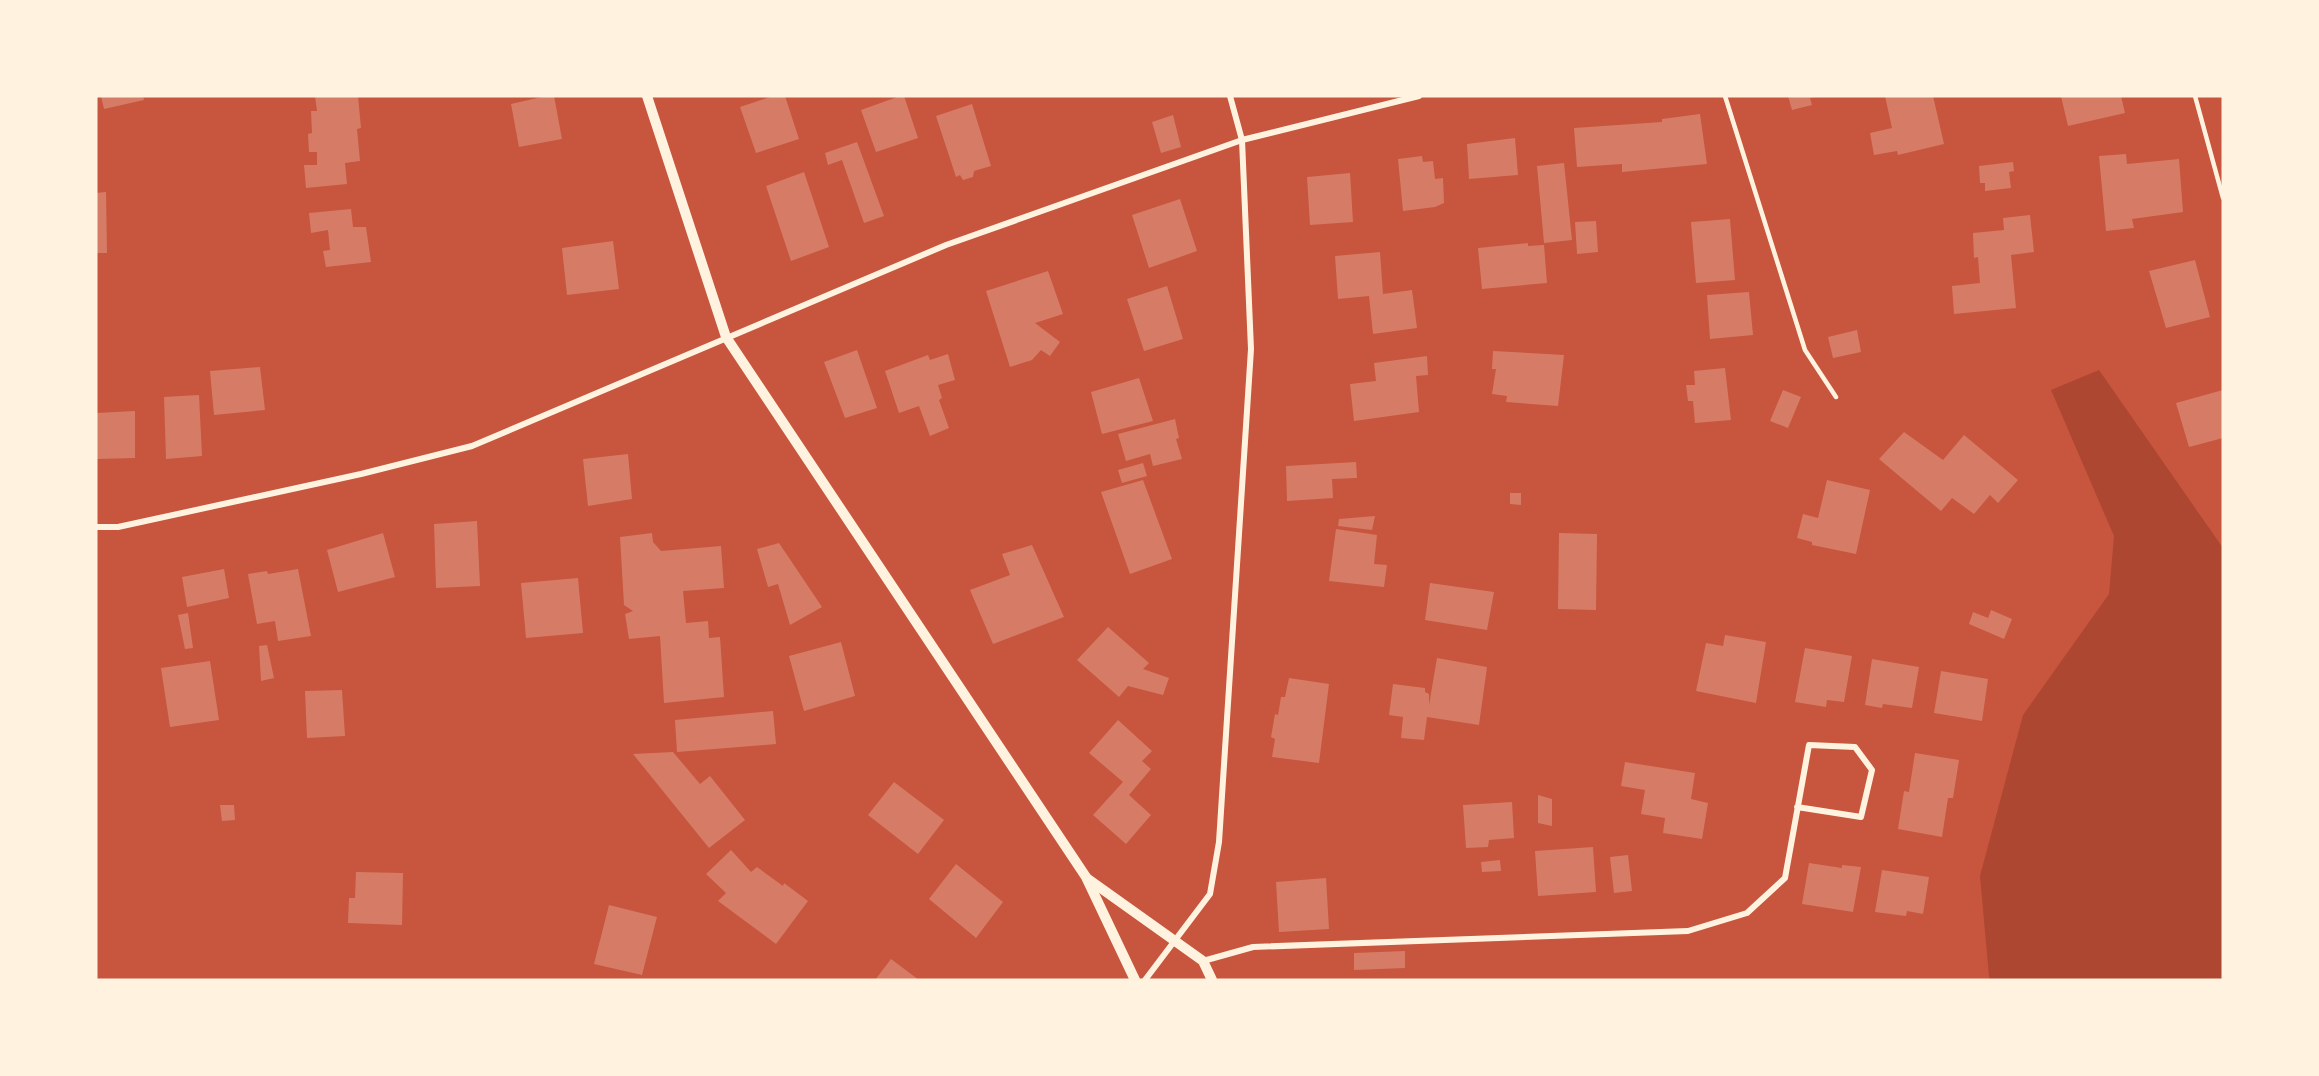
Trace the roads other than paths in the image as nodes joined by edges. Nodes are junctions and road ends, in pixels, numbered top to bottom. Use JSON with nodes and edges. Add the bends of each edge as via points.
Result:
{"nodes":[{"id":1,"x":647,"y":96,"type":"edge"},
{"id":2,"x":1230,"y":96,"type":"edge"},
{"id":3,"x":1419,"y":96,"type":"edge"},
{"id":4,"x":1725,"y":96,"type":"edge"},
{"id":5,"x":2195,"y":96,"type":"edge"},
{"id":6,"x":1242,"y":140,"type":"junction"},
{"id":7,"x":2223,"y":198,"type":"edge"},
{"id":8,"x":726,"y":337,"type":"junction"},
{"id":9,"x":1836,"y":397,"type":"dead end"},
{"id":10,"x":96,"y":527,"type":"edge"},
{"id":11,"x":1797,"y":807,"type":"junction"},
{"id":12,"x":1086,"y":877,"type":"junction"},
{"id":13,"x":1175,"y":941,"type":"junction"},
{"id":14,"x":1203,"y":961,"type":"junction"},
{"id":15,"x":1135,"y":980,"type":"edge"},
{"id":16,"x":1145,"y":980,"type":"edge"},
{"id":17,"x":1212,"y":980,"type":"edge"}],
"edges":[{"from":1,"to":8,"type":"street"},
{"from":2,"to":6,"type":"street"},
{"from":3,"to":6,"type":"street"},
{"from":4,"to":9,"type":"lane","via":[[1805,350]]},
{"from":5,"to":7,"type":"lane"},
{"from":6,"to":8,"type":"street","via":[[946,245]]},
{"from":6,"to":13,"type":"street","via":[[1251,349],[1219,843],[1210,894]]},
{"from":8,"to":10,"type":"street","via":[[472,446],[118,527]]},
{"from":8,"to":12,"type":"street"},
{"from":11,"to":11,"type":"street","via":[[1861,818],[1872,770],[1855,747],[1809,745]]},
{"from":11,"to":14,"type":"street","via":[[1785,878],[1747,913],[1688,931],[1253,947]]},
{"from":12,"to":13,"type":"street"},
{"from":12,"to":15,"type":"street"},
{"from":13,"to":14,"type":"street"},
{"from":13,"to":16,"type":"street"},
{"from":14,"to":17,"type":"street"}]}
